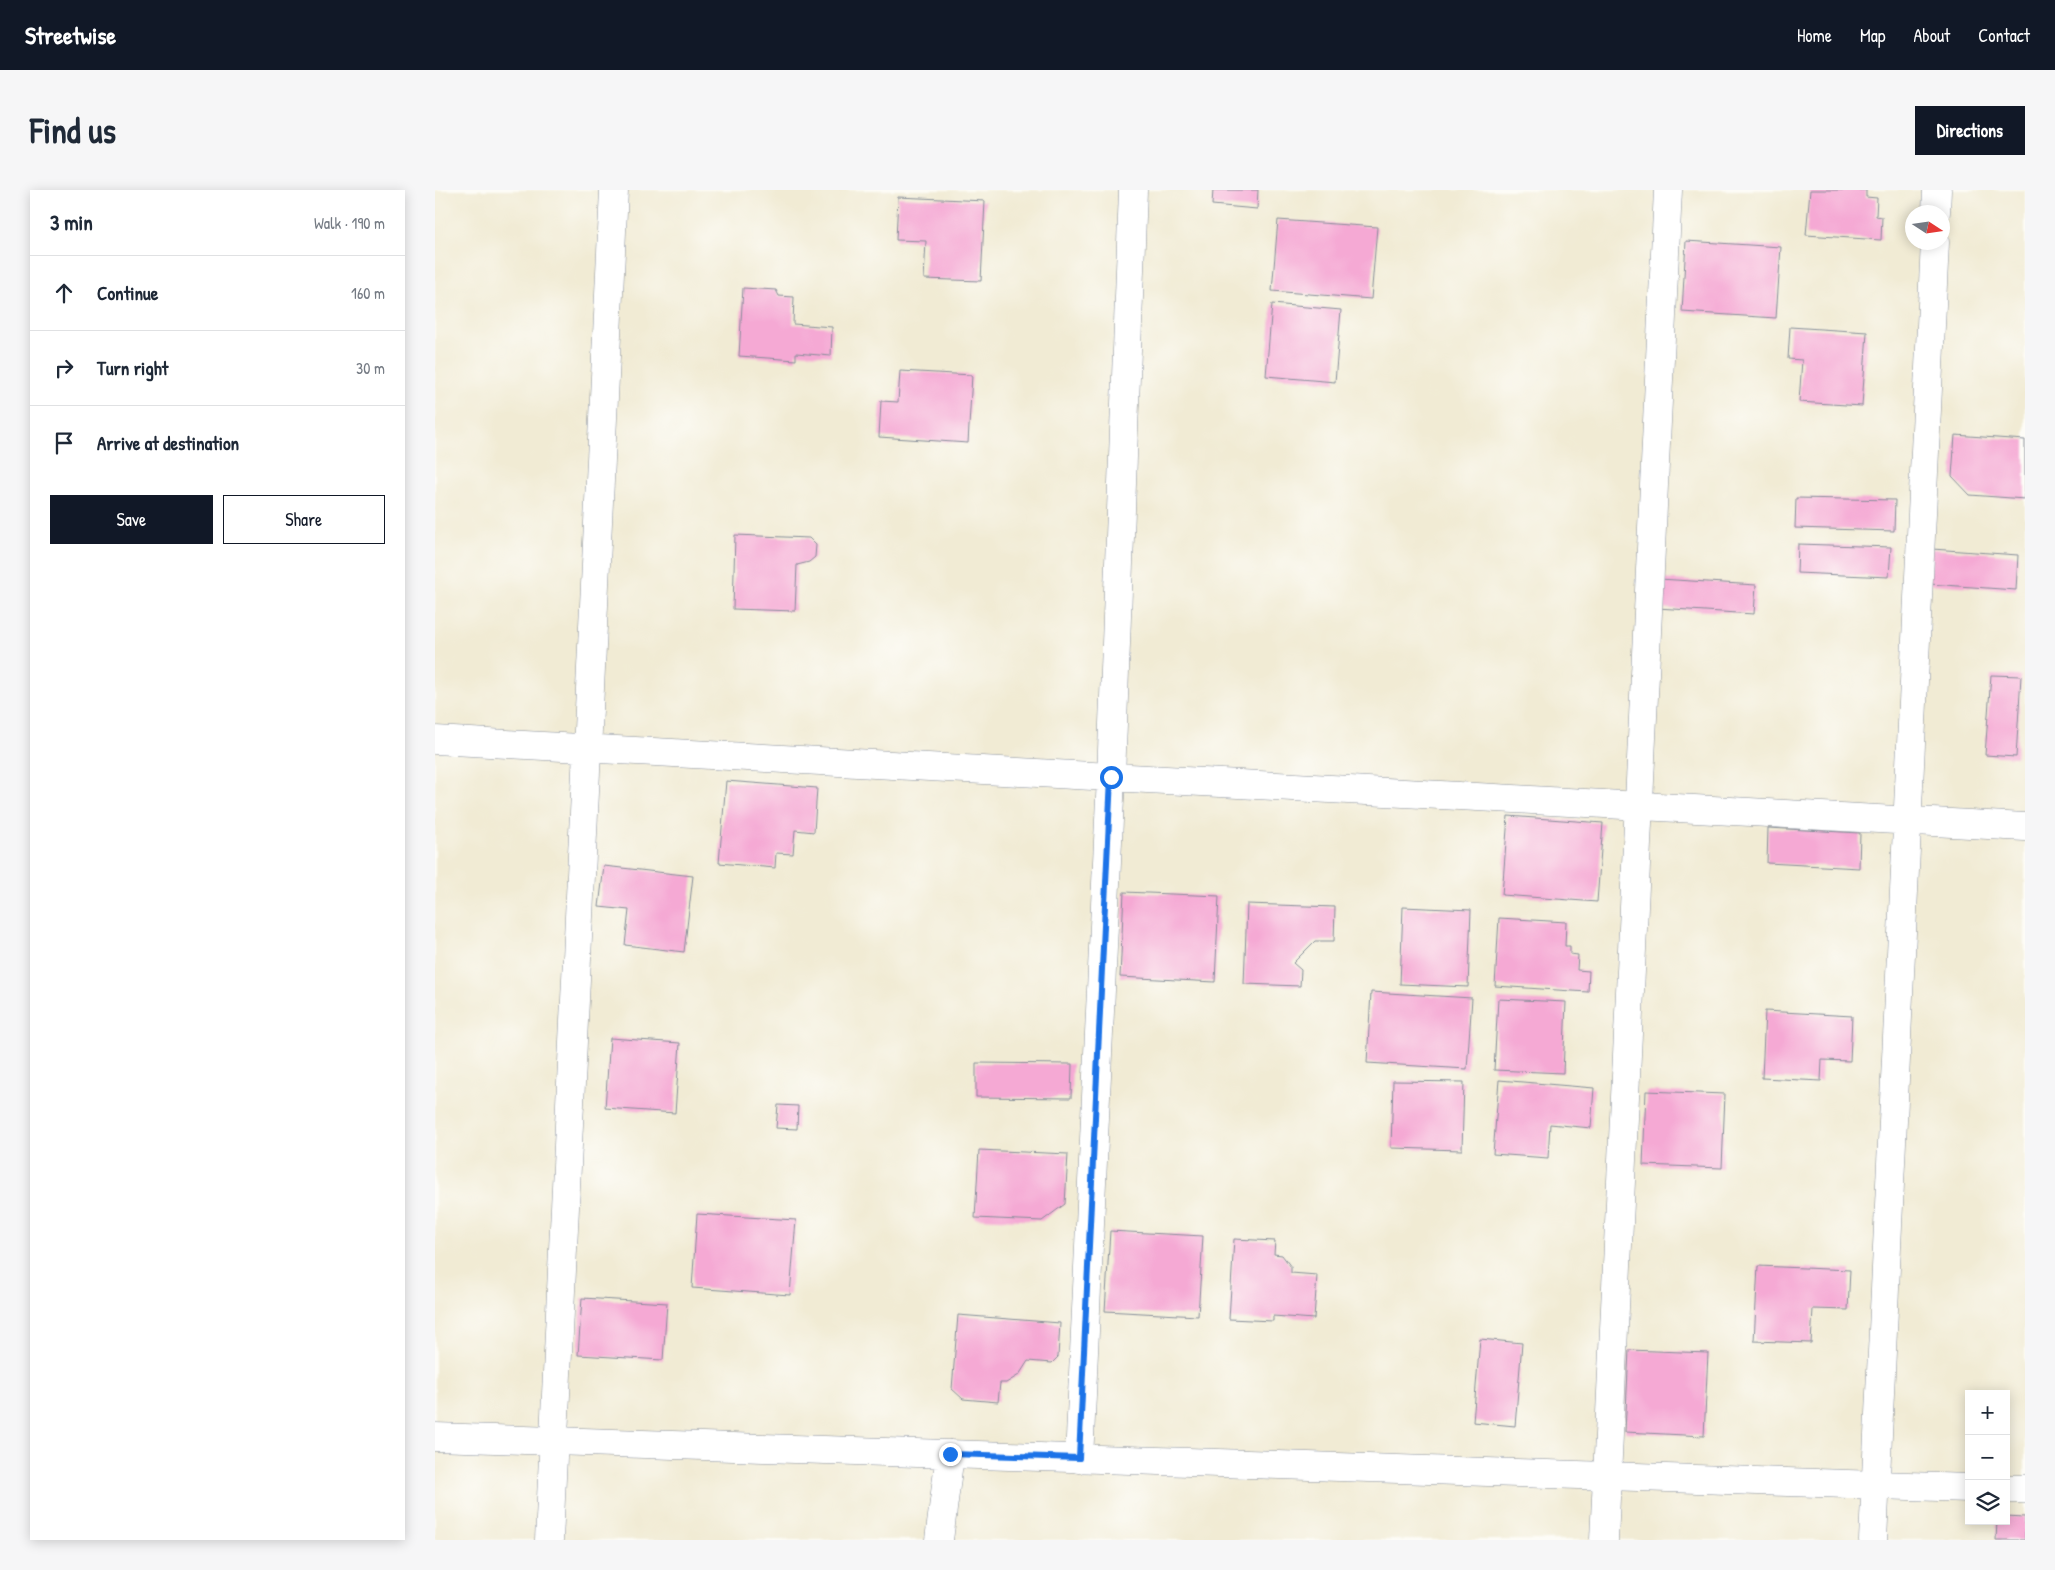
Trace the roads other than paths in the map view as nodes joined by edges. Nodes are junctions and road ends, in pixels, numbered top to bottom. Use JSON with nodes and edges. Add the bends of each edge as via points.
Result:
{"nodes":[{"id":1,"x":614,"y":190,"type":"edge"},
{"id":2,"x":1133,"y":190,"type":"edge"},
{"id":3,"x":1668,"y":190,"type":"edge"},
{"id":4,"x":1937,"y":190,"type":"edge"},
{"id":5,"x":1936,"y":205,"type":"edge"},
{"id":6,"x":1935,"y":250,"type":"edge"},
{"id":7,"x":435,"y":740,"type":"edge"},
{"id":8,"x":587,"y":748,"type":"junction"},
{"id":9,"x":1111,"y":777,"type":"junction"},
{"id":10,"x":1638,"y":806,"type":"junction"},
{"id":11,"x":1907,"y":820,"type":"junction"},
{"id":12,"x":2025,"y":827,"type":"edge"},
{"id":13,"x":435,"y":1438,"type":"edge"},
{"id":14,"x":554,"y":1441,"type":"junction"},
{"id":15,"x":950,"y":1454,"type":"junction"},
{"id":16,"x":1079,"y":1458,"type":"junction"},
{"id":17,"x":1607,"y":1476,"type":"junction"},
{"id":18,"x":1876,"y":1485,"type":"junction"},
{"id":19,"x":1965,"y":1488,"type":"edge"},
{"id":20,"x":2010,"y":1489,"type":"edge"},
{"id":21,"x":2025,"y":1489,"type":"edge"},
{"id":22,"x":549,"y":1540,"type":"edge"},
{"id":23,"x":939,"y":1540,"type":"edge"},
{"id":24,"x":1604,"y":1540,"type":"edge"},
{"id":25,"x":1873,"y":1540,"type":"edge"}],
"edges":[{"from":1,"to":8,"type":"street"},
{"from":2,"to":9,"type":"street"},
{"from":3,"to":10,"type":"street"},
{"from":4,"to":5,"type":"street"},
{"from":6,"to":11,"type":"street"},
{"from":7,"to":8,"type":"street"},
{"from":8,"to":9,"type":"street"},
{"from":8,"to":14,"type":"street"},
{"from":9,"to":10,"type":"street"},
{"from":9,"to":16,"type":"street"},
{"from":10,"to":11,"type":"street"},
{"from":10,"to":17,"type":"street"},
{"from":11,"to":12,"type":"street"},
{"from":11,"to":18,"type":"street"},
{"from":13,"to":14,"type":"street"},
{"from":14,"to":15,"type":"street"},
{"from":14,"to":22,"type":"street"},
{"from":15,"to":16,"type":"street"},
{"from":15,"to":23,"type":"street"},
{"from":16,"to":17,"type":"street"},
{"from":17,"to":18,"type":"street"},
{"from":17,"to":24,"type":"street"},
{"from":18,"to":19,"type":"street"},
{"from":18,"to":25,"type":"street"},
{"from":20,"to":21,"type":"street"}]}
